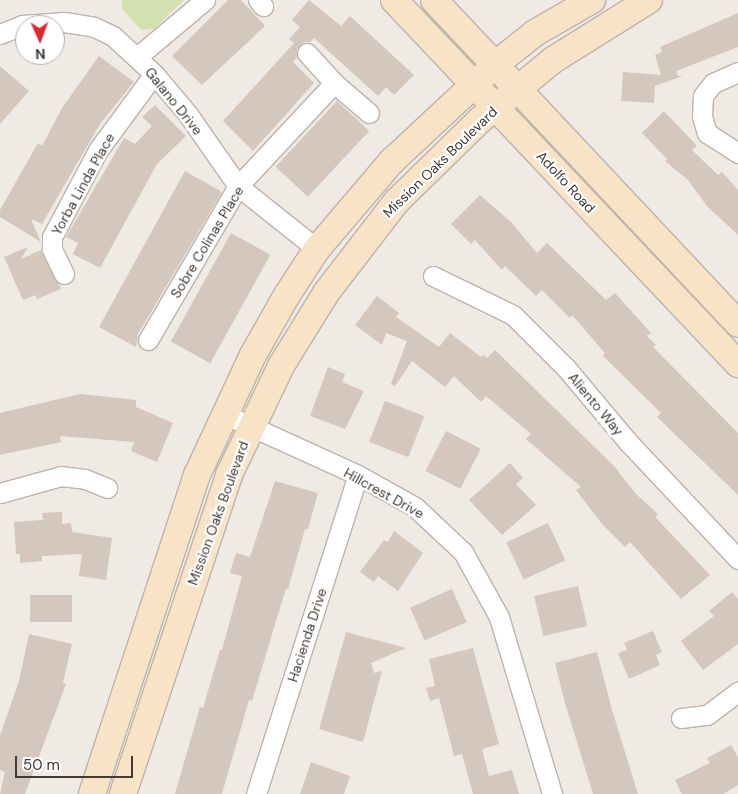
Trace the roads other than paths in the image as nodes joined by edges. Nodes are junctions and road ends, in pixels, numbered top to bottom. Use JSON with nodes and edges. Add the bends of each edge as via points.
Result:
{"nodes":[{"id":1,"x":205,"y":0,"type":"edge"},
{"id":2,"x":394,"y":0,"type":"edge"},
{"id":3,"x":434,"y":0,"type":"edge"},
{"id":4,"x":592,"y":0,"type":"edge"},
{"id":5,"x":649,"y":0,"type":"edge"},
{"id":6,"x":0,"y":34,"type":"edge"},
{"id":7,"x":307,"y":53,"type":"dead end"},
{"id":8,"x":137,"y":57,"type":"junction"},
{"id":9,"x":496,"y":64,"type":"junction"},
{"id":10,"x":738,"y":72,"type":"edge"},
{"id":11,"x":154,"y":74,"type":"junction"},
{"id":12,"x":334,"y":83,"type":"junction"},
{"id":13,"x":474,"y":83,"type":"junction"},
{"id":14,"x":518,"y":88,"type":"junction"},
{"id":15,"x":496,"y":107,"type":"junction"},
{"id":16,"x":369,"y":113,"type":"dead end"},
{"id":17,"x":738,"y":154,"type":"edge"},
{"id":18,"x":238,"y":186,"type":"junction"},
{"id":19,"x":316,"y":249,"type":"junction"},
{"id":20,"x":64,"y":274,"type":"dead end"},
{"id":21,"x":433,"y":276,"type":"dead end"},
{"id":22,"x":738,"y":324,"type":"edge"},
{"id":23,"x":148,"y":340,"type":"dead end"},
{"id":24,"x":738,"y":364,"type":"edge"},
{"id":25,"x":224,"y":414,"type":"junction"},
{"id":26,"x":249,"y":428,"type":"junction"},
{"id":27,"x":358,"y":475,"type":"junction"},
{"id":28,"x":107,"y":488,"type":"dead end"},
{"id":29,"x":0,"y":493,"type":"edge"},
{"id":30,"x":735,"y":548,"type":"edge"},
{"id":31,"x":738,"y":692,"type":"edge"},
{"id":32,"x":681,"y":718,"type":"dead end"},
{"id":33,"x":92,"y":794,"type":"edge"},
{"id":34,"x":123,"y":794,"type":"edge"},
{"id":35,"x":256,"y":794,"type":"edge"},
{"id":36,"x":552,"y":794,"type":"edge"}],
"edges":[{"from":1,"to":8,"type":"street"},
{"from":2,"to":13,"type":"main road","name":"Adolfo Road"},
{"from":3,"to":9,"type":"main road"},
{"from":4,"to":9,"type":"main road","via":[[535,33]]},
{"from":5,"to":14,"type":"main road","name":"Mission Oaks Boulevard","via":[[553,60]]},
{"from":6,"to":8,"type":"street","name":"Galano Drive","via":[[36,23],[78,24],[113,36]]},
{"from":7,"to":12,"type":"street"},
{"from":8,"to":11,"type":"street","name":"Galano Drive"},
{"from":9,"to":13,"type":"main road"},
{"from":9,"to":14,"type":"main road"},
{"from":10,"to":17,"type":"street","via":[[713,83],[703,96],[702,116],[707,133]]},
{"from":11,"to":18,"type":"street","name":"Galano Drive"},
{"from":11,"to":20,"type":"street","name":"Yorba Linda Place","via":[[98,150],[52,237],[52,249]]},
{"from":12,"to":16,"type":"street"},
{"from":12,"to":18,"type":"street","name":"Sobre Colinas Place"},
{"from":13,"to":15,"type":"main road","name":"Adolfo Road"},
{"from":13,"to":19,"type":"main road","via":[[392,160]]},
{"from":14,"to":15,"type":"main road","name":"Mission Oaks Boulevard"},
{"from":14,"to":22,"type":"main road"},
{"from":15,"to":24,"type":"main road","name":"Adolfo Road"},
{"from":15,"to":26,"type":"main road","name":"Mission Oaks Boulevard","via":[[396,202],[373,229],[326,293],[281,366]]},
{"from":18,"to":19,"type":"street","name":"Galano Drive"},
{"from":18,"to":23,"type":"street","name":"Sobre Colinas Place"},
{"from":19,"to":25,"type":"main road","via":[[252,355]]},
{"from":21,"to":30,"type":"street","name":"Aliento Way","via":[[513,315],[566,368],[630,443]]},
{"from":25,"to":26,"type":"street","name":"Hillcrest Drive"},
{"from":25,"to":33,"type":"main road","via":[[197,475]]},
{"from":26,"to":27,"type":"street","name":"Hillcrest Drive"},
{"from":26,"to":34,"type":"main road","name":"Mission Oaks Boulevard","via":[[229,475]]},
{"from":27,"to":35,"type":"street","name":"Hacienda Drive"},
{"from":27,"to":36,"type":"street","name":"Hillcrest Drive","via":[[431,519],[458,546],[476,571],[499,617]]},
{"from":28,"to":29,"type":"street","via":[[85,478],[61,476]]},
{"from":31,"to":32,"type":"street","via":[[708,715]]}]}
